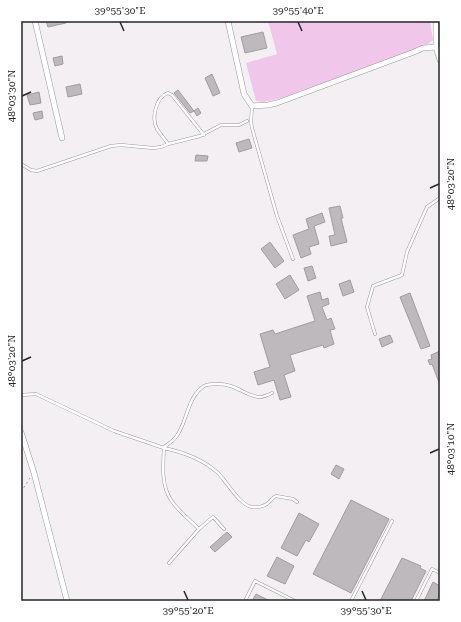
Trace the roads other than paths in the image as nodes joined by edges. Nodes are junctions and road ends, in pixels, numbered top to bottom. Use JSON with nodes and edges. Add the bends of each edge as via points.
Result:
{"nodes":[{"id":1,"x":35,"y":21,"type":"edge"},
{"id":2,"x":228,"y":21,"type":"edge"},
{"id":3,"x":436,"y":21,"type":"edge"},
{"id":4,"x":436,"y":47,"type":"junction"},
{"id":5,"x":440,"y":60,"type":"edge"},
{"id":6,"x":252,"y":106,"type":"junction"},
{"id":7,"x":247,"y":121,"type":"dead end"},
{"id":8,"x":204,"y":135,"type":"junction"},
{"id":9,"x":62,"y":138,"type":"dead end"},
{"id":10,"x":168,"y":144,"type":"junction"},
{"id":11,"x":21,"y":164,"type":"edge"},
{"id":12,"x":440,"y":198,"type":"edge"},
{"id":13,"x":293,"y":259,"type":"dead end"},
{"id":14,"x":375,"y":334,"type":"dead end"},
{"id":15,"x":272,"y":393,"type":"dead end"},
{"id":16,"x":21,"y":395,"type":"edge"},
{"id":17,"x":21,"y":432,"type":"edge"},
{"id":18,"x":164,"y":448,"type":"junction"},
{"id":19,"x":297,"y":502,"type":"dead end"},
{"id":20,"x":392,"y":521,"type":"dead end"},
{"id":21,"x":199,"y":529,"type":"junction"},
{"id":22,"x":224,"y":529,"type":"dead end"},
{"id":23,"x":169,"y":563,"type":"dead end"},
{"id":24,"x":440,"y":573,"type":"edge"},
{"id":25,"x":67,"y":601,"type":"edge"},
{"id":26,"x":245,"y":601,"type":"edge"},
{"id":27,"x":295,"y":601,"type":"edge"},
{"id":28,"x":351,"y":601,"type":"edge"},
{"id":29,"x":416,"y":601,"type":"edge"}],
"edges":[{"from":1,"to":9,"type":"street"},
{"from":2,"to":6,"type":"street","via":[[244,94]]},
{"from":3,"to":4,"type":"street"},
{"from":4,"to":5,"type":"street"},
{"from":4,"to":6,"type":"street","via":[[423,48],[278,103]]},
{"from":6,"to":13,"type":"lane","via":[[252,128],[277,216]]},
{"from":7,"to":8,"type":"lane","via":[[240,125],[221,125]]},
{"from":8,"to":10,"type":"lane"},
{"from":8,"to":10,"type":"lane","via":[[168,93],[164,94],[158,103],[155,122]]},
{"from":10,"to":11,"type":"lane","via":[[153,148],[111,146],[37,170],[31,170]]},
{"from":12,"to":14,"type":"lane","via":[[427,207],[407,252],[402,275],[373,286],[367,307]]},
{"from":15,"to":18,"type":"lane","via":[[260,397],[222,383],[204,386],[197,393],[176,437]]},
{"from":16,"to":18,"type":"lane","via":[[36,394],[114,431]]},
{"from":17,"to":25,"type":"street"},
{"from":18,"to":19,"type":"lane","via":[[204,462],[218,473],[249,507],[269,503],[276,496]]},
{"from":18,"to":21,"type":"lane","via":[[163,477],[167,493],[171,501]]},
{"from":20,"to":28,"type":"lane"},
{"from":21,"to":22,"type":"lane","via":[[213,517]]},
{"from":21,"to":23,"type":"lane"},
{"from":24,"to":29,"type":"lane","via":[[432,569]]},
{"from":26,"to":27,"type":"lane","via":[[255,581]]}]}
